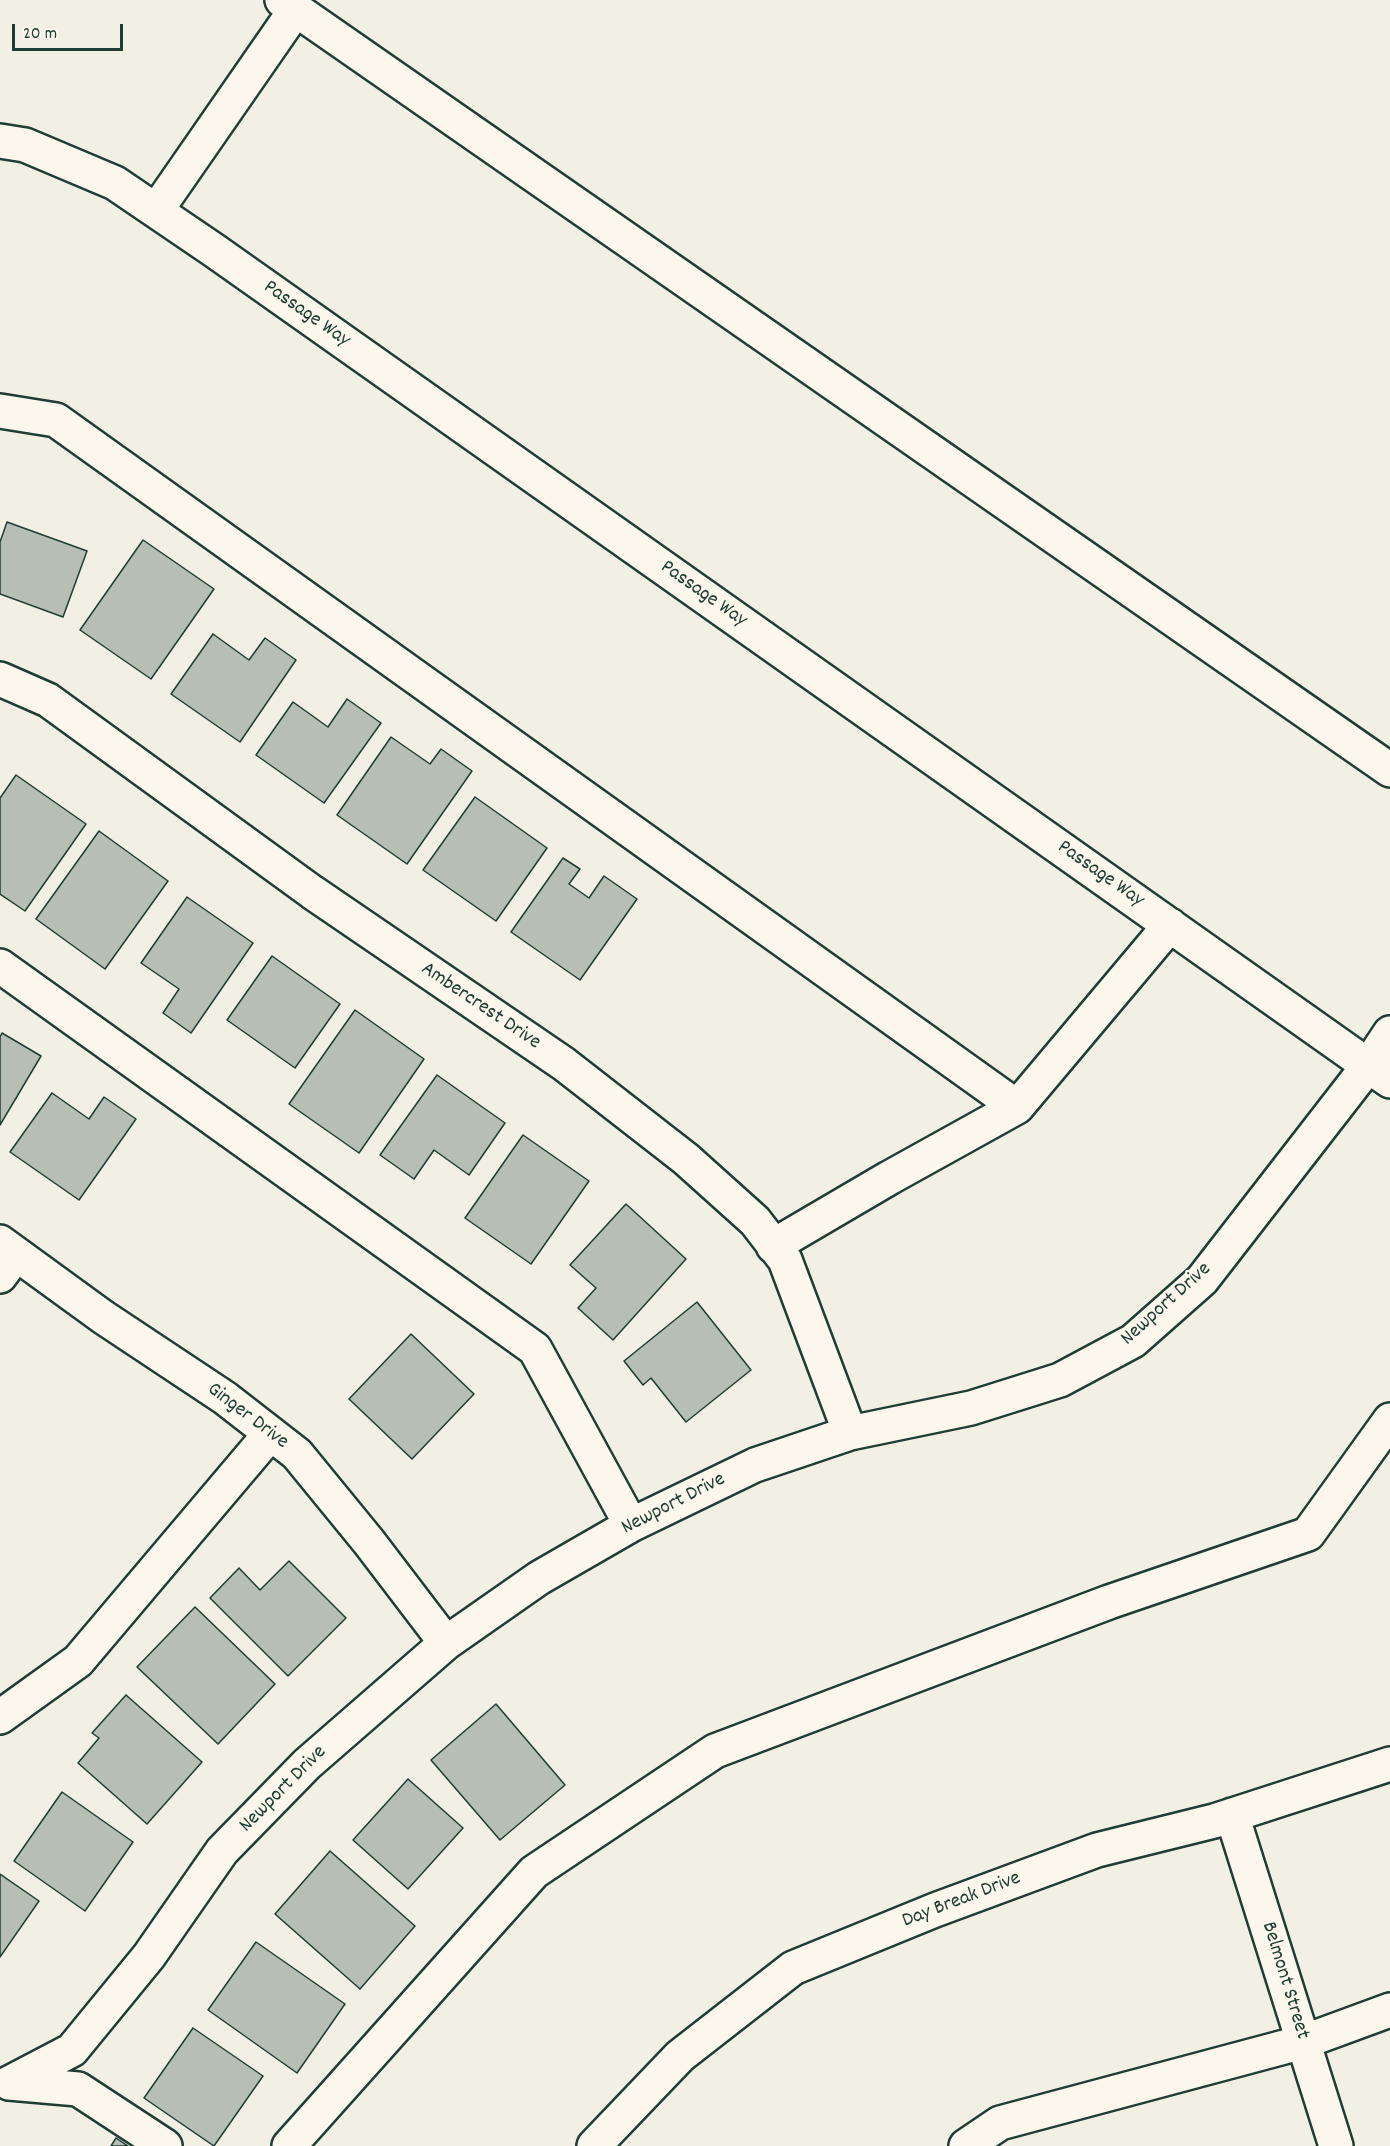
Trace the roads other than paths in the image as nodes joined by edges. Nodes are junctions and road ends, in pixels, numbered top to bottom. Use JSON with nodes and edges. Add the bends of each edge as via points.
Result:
{"nodes":[{"id":1,"x":289,"y":5,"type":"edge"},
{"id":2,"x":0,"y":141,"type":"edge"},
{"id":3,"x":156,"y":211,"type":"junction"},
{"id":4,"x":0,"y":411,"type":"edge"},
{"id":5,"x":0,"y":679,"type":"edge"},
{"id":6,"x":1390,"y":770,"type":"edge"},
{"id":7,"x":1170,"y":925,"type":"junction"},
{"id":8,"x":0,"y":966,"type":"edge"},
{"id":9,"x":1390,"y":1033,"type":"edge"},
{"id":10,"x":1379,"y":1073,"type":"edge"},
{"id":11,"x":1017,"y":1107,"type":"junction"},
{"id":12,"x":773,"y":1246,"type":"junction"},
{"id":13,"x":5,"y":1257,"type":"edge"},
{"id":14,"x":1390,"y":1420,"type":"edge"},
{"id":15,"x":850,"y":1433,"type":"junction"},
{"id":16,"x":270,"y":1434,"type":"junction"},
{"id":17,"x":631,"y":1525,"type":"junction"},
{"id":18,"x":446,"y":1643,"type":"junction"},
{"id":19,"x":0,"y":1717,"type":"edge"},
{"id":20,"x":1390,"y":1764,"type":"edge"},
{"id":21,"x":1232,"y":1815,"type":"junction"},
{"id":22,"x":1390,"y":2010,"type":"edge"},
{"id":23,"x":1303,"y":2042,"type":"junction"},
{"id":24,"x":5,"y":2074,"type":"edge"},
{"id":25,"x":165,"y":2146,"type":"edge"},
{"id":26,"x":289,"y":2146,"type":"edge"},
{"id":27,"x":594,"y":2146,"type":"edge"},
{"id":28,"x":966,"y":2146,"type":"edge"},
{"id":29,"x":1336,"y":2146,"type":"edge"}],
"edges":[{"from":1,"to":3,"type":"street"},
{"from":1,"to":6,"type":"street"},
{"from":2,"to":3,"type":"street","name":"Passage Way","via":[[25,145],[115,183]]},
{"from":3,"to":7,"type":"street","name":"Passage Way"},
{"from":4,"to":11,"type":"street","via":[[56,420]]},
{"from":5,"to":12,"type":"street","name":"Ambercrest Drive","via":[[48,700],[312,892],[564,1064],[686,1159],[754,1221]]},
{"from":7,"to":10,"type":"street","name":"Passage Way"},
{"from":7,"to":11,"type":"street"},
{"from":8,"to":17,"type":"street","via":[[534,1349]]},
{"from":9,"to":10,"type":"street","name":"Newport Drive"},
{"from":10,"to":15,"type":"street","name":"Newport Drive","via":[[1202,1280],[1133,1341],[1060,1380],[971,1408]]},
{"from":11,"to":12,"type":"street"},
{"from":12,"to":15,"type":"street","name":"Ambercrest Drive","via":[[785,1260]]},
{"from":13,"to":16,"type":"street","name":"Ginger Drive","via":[[225,1398]]},
{"from":14,"to":26,"type":"street","via":[[1308,1534],[1109,1602],[715,1751],[534,1872]]},
{"from":15,"to":17,"type":"street","name":"Newport Drive","via":[[755,1465]]},
{"from":16,"to":18,"type":"street","name":"Ginger Drive","via":[[297,1454]]},
{"from":16,"to":19,"type":"street","via":[[78,1661]]},
{"from":17,"to":18,"type":"street","name":"Newport Drive","via":[[539,1578]]},
{"from":18,"to":24,"type":"street","name":"Newport Drive","via":[[307,1764],[222,1851],[149,1956],[72,2050]]},
{"from":20,"to":21,"type":"street","name":"Day Break Drive"},
{"from":21,"to":23,"type":"street","name":"Belmont Street"},
{"from":21,"to":27,"type":"street","name":"Day Break Drive","via":[[1096,1850],[793,1968],[680,2056]]},
{"from":22,"to":23,"type":"street"},
{"from":23,"to":28,"type":"street","via":[[1000,2123]]},
{"from":23,"to":29,"type":"street","name":"Belmont Street"},
{"from":24,"to":25,"type":"street","via":[[78,2090]]}]}
